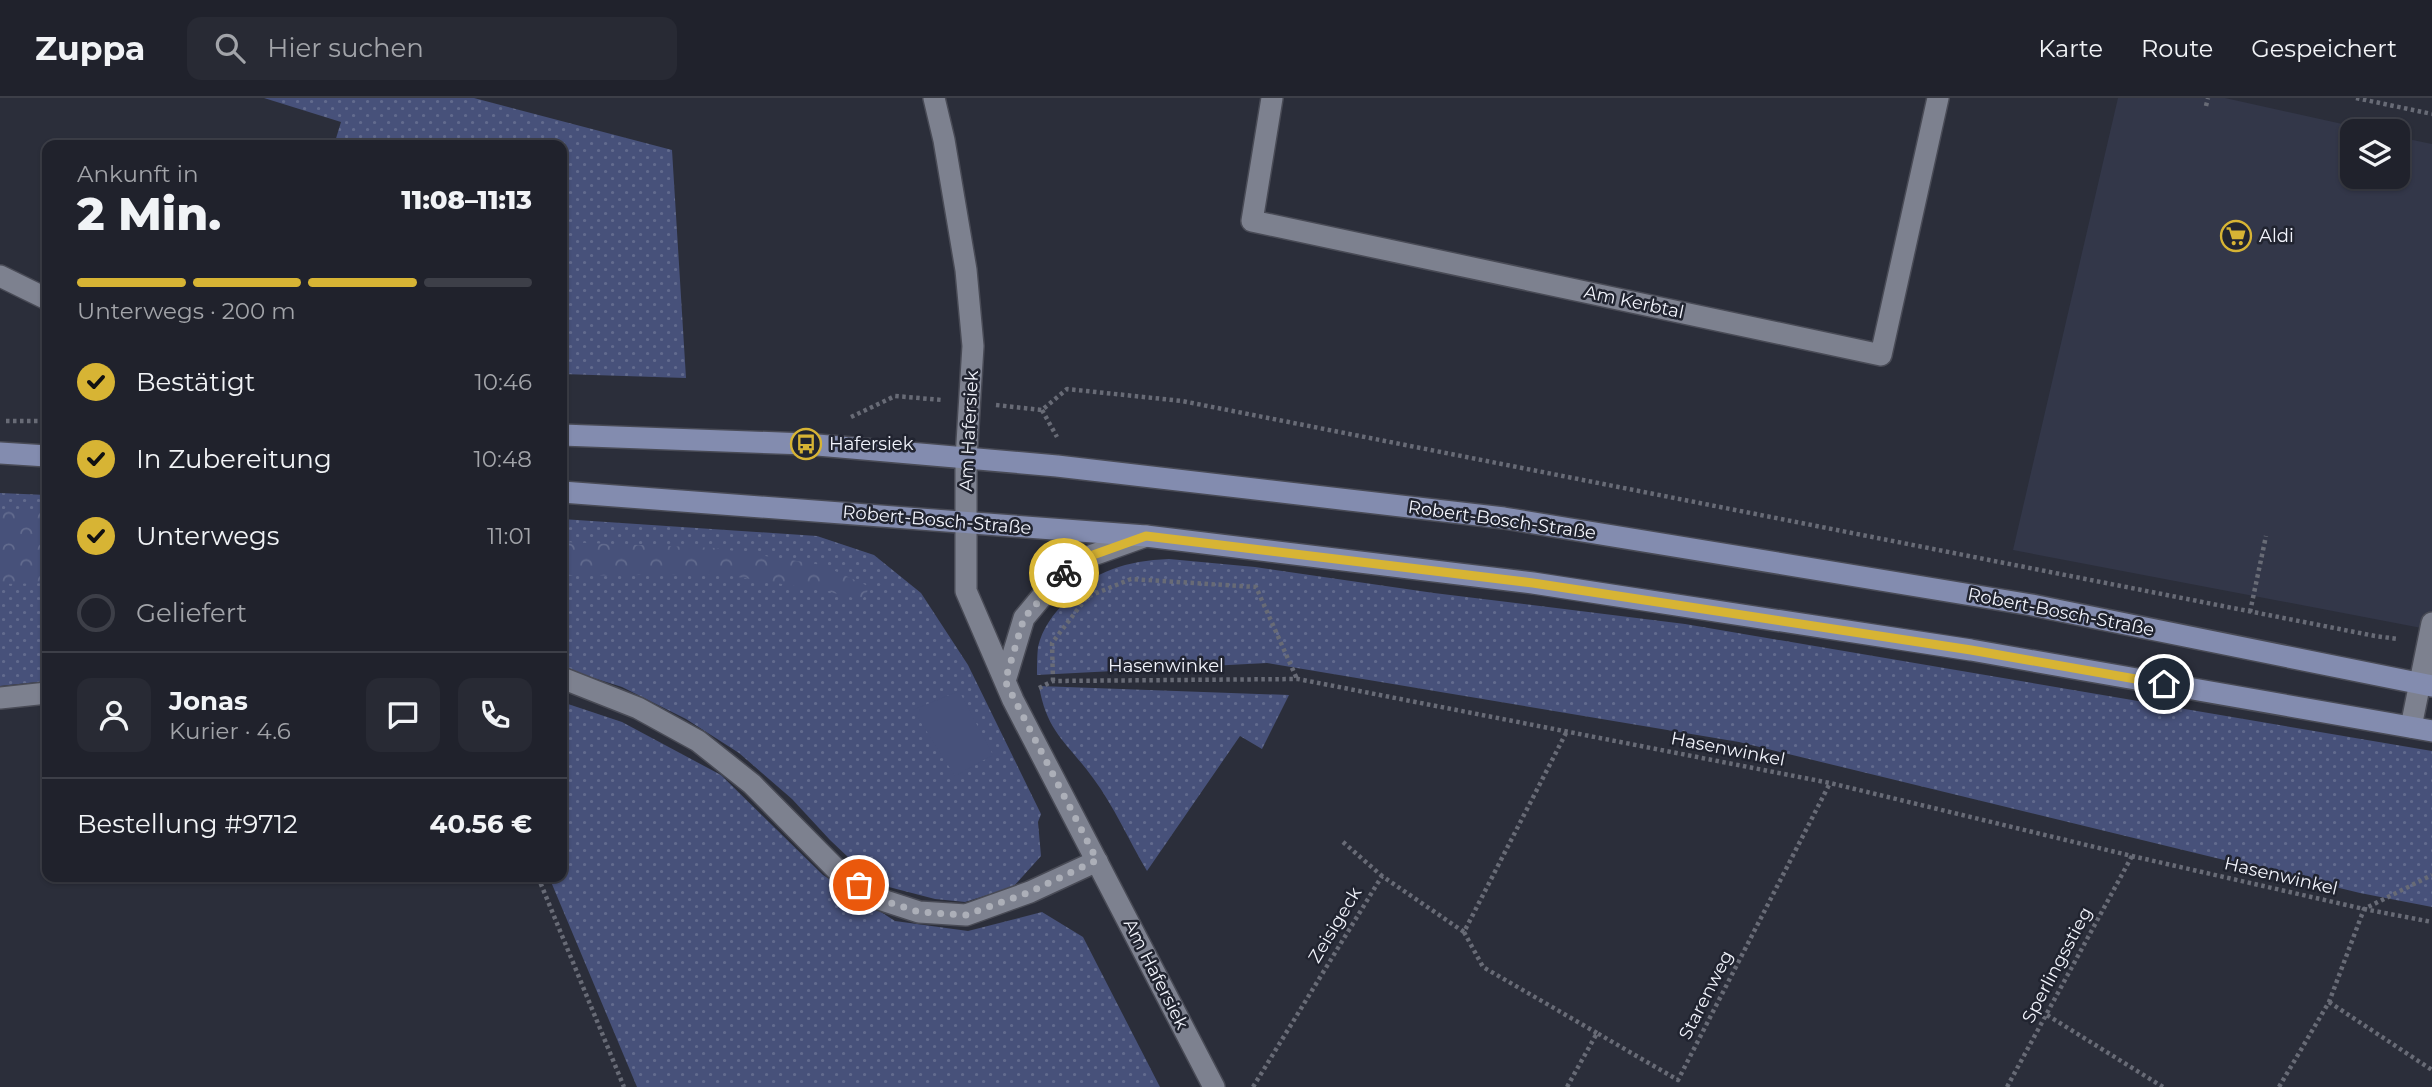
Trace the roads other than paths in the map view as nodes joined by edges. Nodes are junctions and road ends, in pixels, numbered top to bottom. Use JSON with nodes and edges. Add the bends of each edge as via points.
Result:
{"nodes":[{"id":1,"x":934,"y":98,"type":"edge"},
{"id":2,"x":1272,"y":98,"type":"edge"},
{"id":3,"x":1938,"y":98,"type":"edge"},
{"id":4,"x":0,"y":276,"type":"edge"},
{"id":5,"x":42,"y":297,"type":"edge"},
{"id":6,"x":567,"y":435,"type":"edge"},
{"id":7,"x":0,"y":453,"type":"edge"},
{"id":8,"x":42,"y":456,"type":"edge"},
{"id":9,"x":966,"y":459,"type":"junction"},
{"id":10,"x":567,"y":492,"type":"edge"},
{"id":11,"x":964,"y":522,"type":"junction"},
{"id":12,"x":1146,"y":536,"type":"junction"},
{"id":13,"x":2430,"y":633,"type":"edge"},
{"id":14,"x":567,"y":680,"type":"edge"},
{"id":15,"x":2426,"y":685,"type":"edge"},
{"id":16,"x":1009,"y":690,"type":"junction"},
{"id":17,"x":42,"y":694,"type":"edge"},
{"id":18,"x":0,"y":698,"type":"edge"},
{"id":19,"x":2421,"y":729,"type":"edge"},
{"id":20,"x":1097,"y":860,"type":"junction"},
{"id":21,"x":1214,"y":1087,"type":"edge"}],
"edges":[{"from":1,"to":9,"type":"street","name":"Am Hafersiek","via":[[966,270],[973,346]]},
{"from":2,"to":3,"type":"street","name":"Am Kerbtal","via":[[1252,221],[1881,355]]},
{"from":4,"to":5,"type":"street"},
{"from":6,"to":9,"type":"main road","name":"Robert-Bosch-Straße","via":[[806,444]]},
{"from":7,"to":8,"type":"main road"},
{"from":9,"to":11,"type":"street","name":"Am Hafersiek"},
{"from":9,"to":15,"type":"main road","name":"Robert-Bosch-Straße","via":[[1504,518],[2032,605]]},
{"from":10,"to":11,"type":"main road","name":"Robert-Bosch-Straße"},
{"from":11,"to":12,"type":"main road","name":"Robert-Bosch-Straße"},
{"from":11,"to":16,"type":"street","name":"Am Hafersiek","via":[[966,591]]},
{"from":12,"to":16,"type":"street","via":[[1093,555],[1059,576],[1024,618]]},
{"from":12,"to":19,"type":"main road","name":"Robert-Bosch-Straße","via":[[1574,589],[1971,650]]},
{"from":13,"to":15,"type":"street"},
{"from":14,"to":20,"type":"street","via":[[638,708],[698,741],[752,784],[838,871],[879,899],[919,912],[966,915],[1030,892]]},
{"from":15,"to":19,"type":"street"},
{"from":16,"to":20,"type":"street","name":"Am Hafersiek"},
{"from":17,"to":18,"type":"street"},
{"from":20,"to":21,"type":"street","name":"Am Hafersiek"}]}
